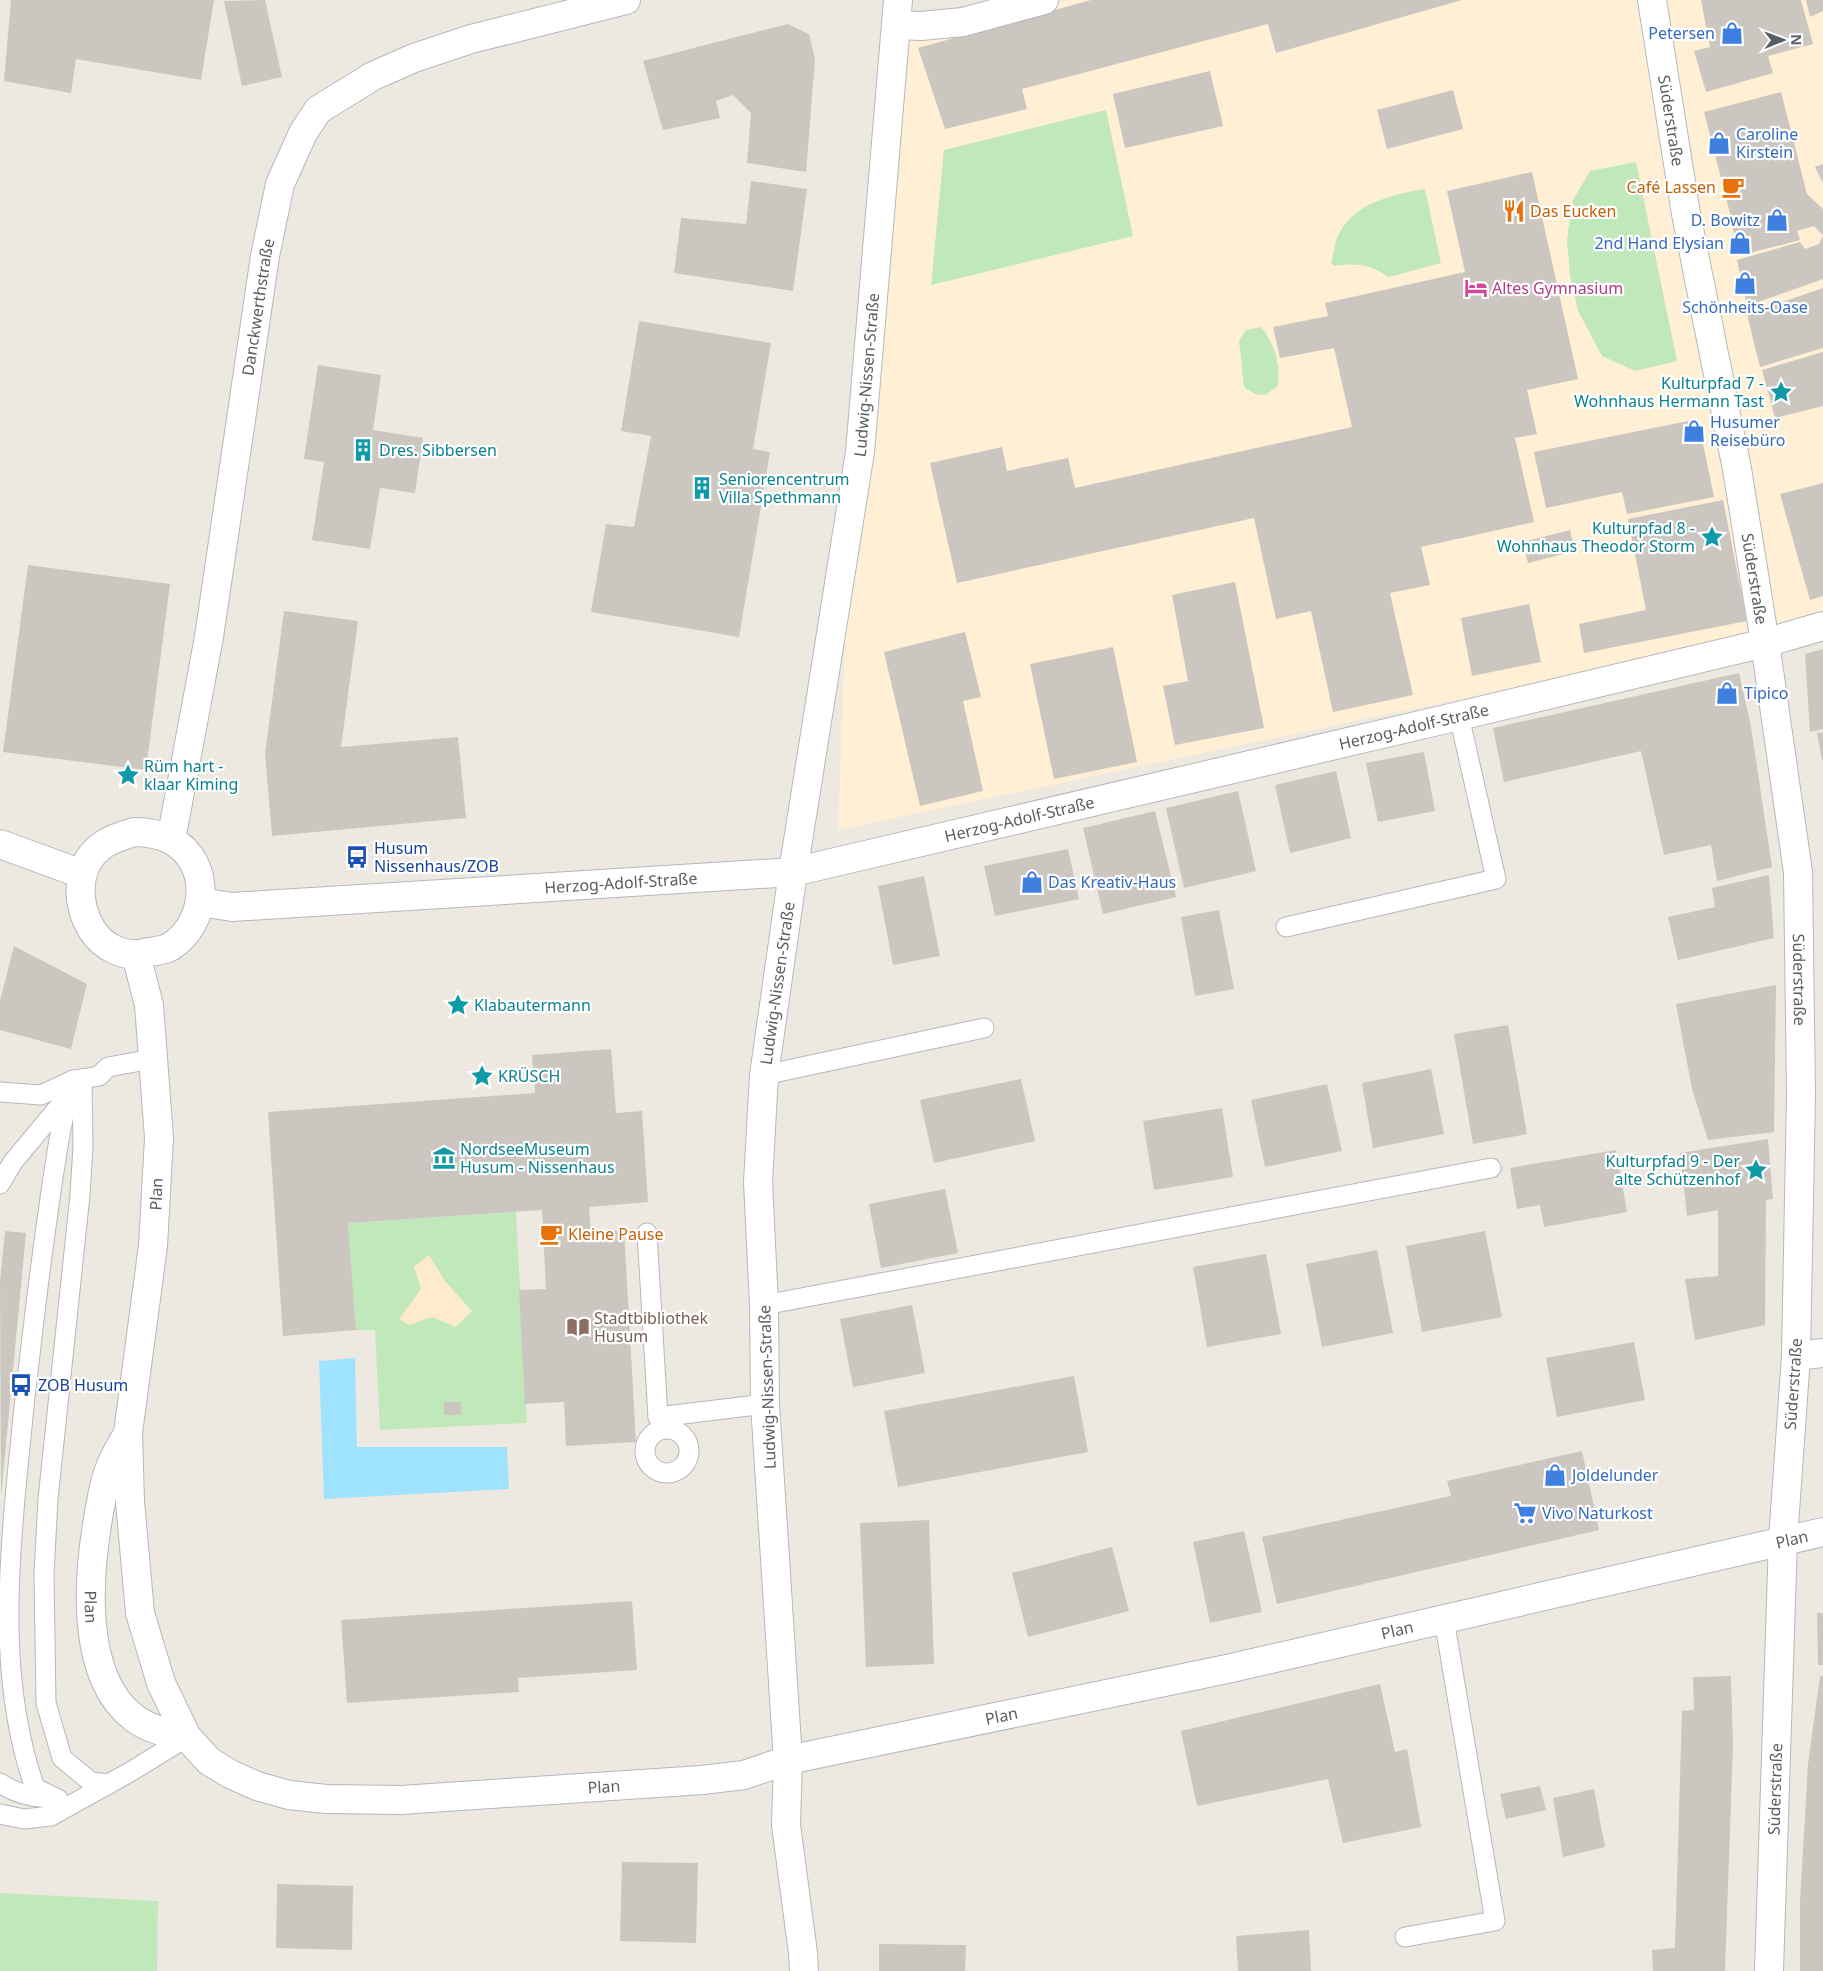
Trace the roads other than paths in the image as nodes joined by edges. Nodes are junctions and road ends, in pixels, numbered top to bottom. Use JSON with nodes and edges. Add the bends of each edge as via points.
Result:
{"nodes":[{"id":1,"x":626,"y":0,"type":"edge"},
{"id":2,"x":1044,"y":0,"type":"edge"},
{"id":3,"x":1652,"y":0,"type":"edge"},
{"id":4,"x":896,"y":12,"type":"edge"},
{"id":5,"x":1823,"y":626,"type":"edge"},
{"id":6,"x":1765,"y":642,"type":"junction"},
{"id":7,"x":1459,"y":716,"type":"junction"},
{"id":8,"x":171,"y":840,"type":"junction"},
{"id":9,"x":0,"y":844,"type":"edge"},
{"id":10,"x":793,"y":872,"type":"junction"},
{"id":11,"x":82,"y":874,"type":"junction"},
{"id":12,"x":201,"y":902,"type":"junction"},
{"id":13,"x":1286,"y":927,"type":"dead end"},
{"id":14,"x":136,"y":955,"type":"junction"},
{"id":15,"x":984,"y":1028,"type":"dead end"},
{"id":16,"x":152,"y":1059,"type":"junction"},
{"id":17,"x":764,"y":1075,"type":"junction"},
{"id":18,"x":91,"y":1078,"type":"junction"},
{"id":19,"x":0,"y":1092,"type":"edge"},
{"id":20,"x":69,"y":1096,"type":"junction"},
{"id":21,"x":1491,"y":1168,"type":"dead end"},
{"id":22,"x":0,"y":1184,"type":"edge"},
{"id":23,"x":646,"y":1233,"type":"dead end"},
{"id":24,"x":764,"y":1305,"type":"junction"},
{"id":25,"x":1823,"y":1353,"type":"edge"},
{"id":26,"x":1796,"y":1356,"type":"junction"},
{"id":27,"x":765,"y":1404,"type":"junction"},
{"id":28,"x":128,"y":1433,"type":"junction"},
{"id":29,"x":1823,"y":1532,"type":"edge"},
{"id":30,"x":1783,"y":1540,"type":"junction"},
{"id":31,"x":1444,"y":1619,"type":"junction"},
{"id":32,"x":187,"y":1737,"type":"junction"},
{"id":33,"x":788,"y":1760,"type":"junction"},
{"id":34,"x":0,"y":1783,"type":"edge"},
{"id":35,"x":109,"y":1784,"type":"junction"},
{"id":36,"x":58,"y":1798,"type":"junction"},
{"id":37,"x":78,"y":1799,"type":"junction"},
{"id":38,"x":0,"y":1814,"type":"edge"},
{"id":39,"x":1405,"y":1937,"type":"dead end"},
{"id":40,"x":804,"y":1971,"type":"edge"},
{"id":41,"x":1769,"y":1971,"type":"edge"}],
"edges":[{"from":1,"to":8,"type":"street","name":"Danckwerthstraße","via":[[471,39],[414,58],[373,76],[318,110],[303,133],[280,184],[265,256],[209,637]]},
{"from":2,"to":4,"type":"street","via":[[963,22],[922,26]]},
{"from":3,"to":6,"type":"street","name":"Süderstraße","via":[[1686,214],[1737,469]]},
{"from":4,"to":10,"type":"street","name":"Ludwig-Nissen-Straße","via":[[860,452]]},
{"from":5,"to":6,"type":"street","name":"Herzog-Adolf-Straße"},
{"from":6,"to":7,"type":"street","name":"Herzog-Adolf-Straße"},
{"from":6,"to":26,"type":"street","name":"Süderstraße","via":[[1798,872],[1801,1094]]},
{"from":7,"to":10,"type":"street","name":"Herzog-Adolf-Straße"},
{"from":7,"to":13,"type":"lane","via":[[1496,878]]},
{"from":8,"to":11,"type":"street","via":[[151,833],[134,832],[106,843],[90,858]]},
{"from":8,"to":12,"type":"street","via":[[183,849],[195,866]]},
{"from":9,"to":11,"type":"street"},
{"from":10,"to":12,"type":"street","name":"Herzog-Adolf-Straße","via":[[232,907]]},
{"from":10,"to":17,"type":"street","name":"Ludwig-Nissen-Straße"},
{"from":11,"to":14,"type":"street","via":[[79,896],[84,917],[96,935],[113,950]]},
{"from":12,"to":14,"type":"street","via":[[188,932],[168,947]]},
{"from":14,"to":16,"type":"street","name":"Plan","via":[[149,1005]]},
{"from":15,"to":17,"type":"lane"},
{"from":16,"to":18,"type":"lane","via":[[108,1067]]},
{"from":16,"to":28,"type":"street","name":"Plan","via":[[159,1138],[157,1192]]},
{"from":17,"to":24,"type":"street","name":"Ludwig-Nissen-Straße","via":[[758,1182]]},
{"from":18,"to":19,"type":"lane","via":[[73,1080],[41,1095]]},
{"from":18,"to":20,"type":"lane"},
{"from":18,"to":35,"type":"lane","via":[[48,1499],[44,1574],[46,1703],[62,1758],[91,1782]]},
{"from":20,"to":22,"type":"lane","via":[[13,1162]]},
{"from":20,"to":36,"type":"lane","via":[[62,1118],[46,1226],[10,1536],[9,1610],[15,1712],[35,1788]]},
{"from":21,"to":24,"type":"lane"},
{"from":23,"to":27,"type":"lane","via":[[661,1423]]},
{"from":24,"to":27,"type":"street","name":"Ludwig-Nissen-Straße"},
{"from":25,"to":26,"type":"street"},
{"from":26,"to":30,"type":"street","name":"Süderstraße"},
{"from":27,"to":33,"type":"street","name":"Ludwig-Nissen-Straße"},
{"from":28,"to":32,"type":"street","name":"Plan","via":[[130,1511],[140,1613],[161,1683]]},
{"from":28,"to":32,"type":"street","name":"Plan","via":[[110,1466],[96,1528],[90,1564],[93,1636],[108,1689],[116,1699],[134,1718],[155,1731]]},
{"from":29,"to":30,"type":"street","name":"Plan"},
{"from":30,"to":31,"type":"street","name":"Plan"},
{"from":30,"to":41,"type":"street","name":"Süderstraße"},
{"from":31,"to":33,"type":"street","name":"Plan","via":[[1227,1669]]},
{"from":31,"to":39,"type":"lane","via":[[1495,1921]]},
{"from":32,"to":33,"type":"street","name":"Plan","via":[[209,1761],[230,1774],[257,1786],[326,1799],[401,1800],[702,1780],[744,1775]]},
{"from":32,"to":35,"type":"lane"},
{"from":33,"to":40,"type":"street","name":"Ludwig-Nissen-Straße","via":[[786,1825]]},
{"from":34,"to":36,"type":"lane","via":[[33,1797]]},
{"from":35,"to":37,"type":"lane"},
{"from":36,"to":37,"type":"lane"},
{"from":37,"to":38,"type":"lane","via":[[51,1816],[24,1819]]}]}
